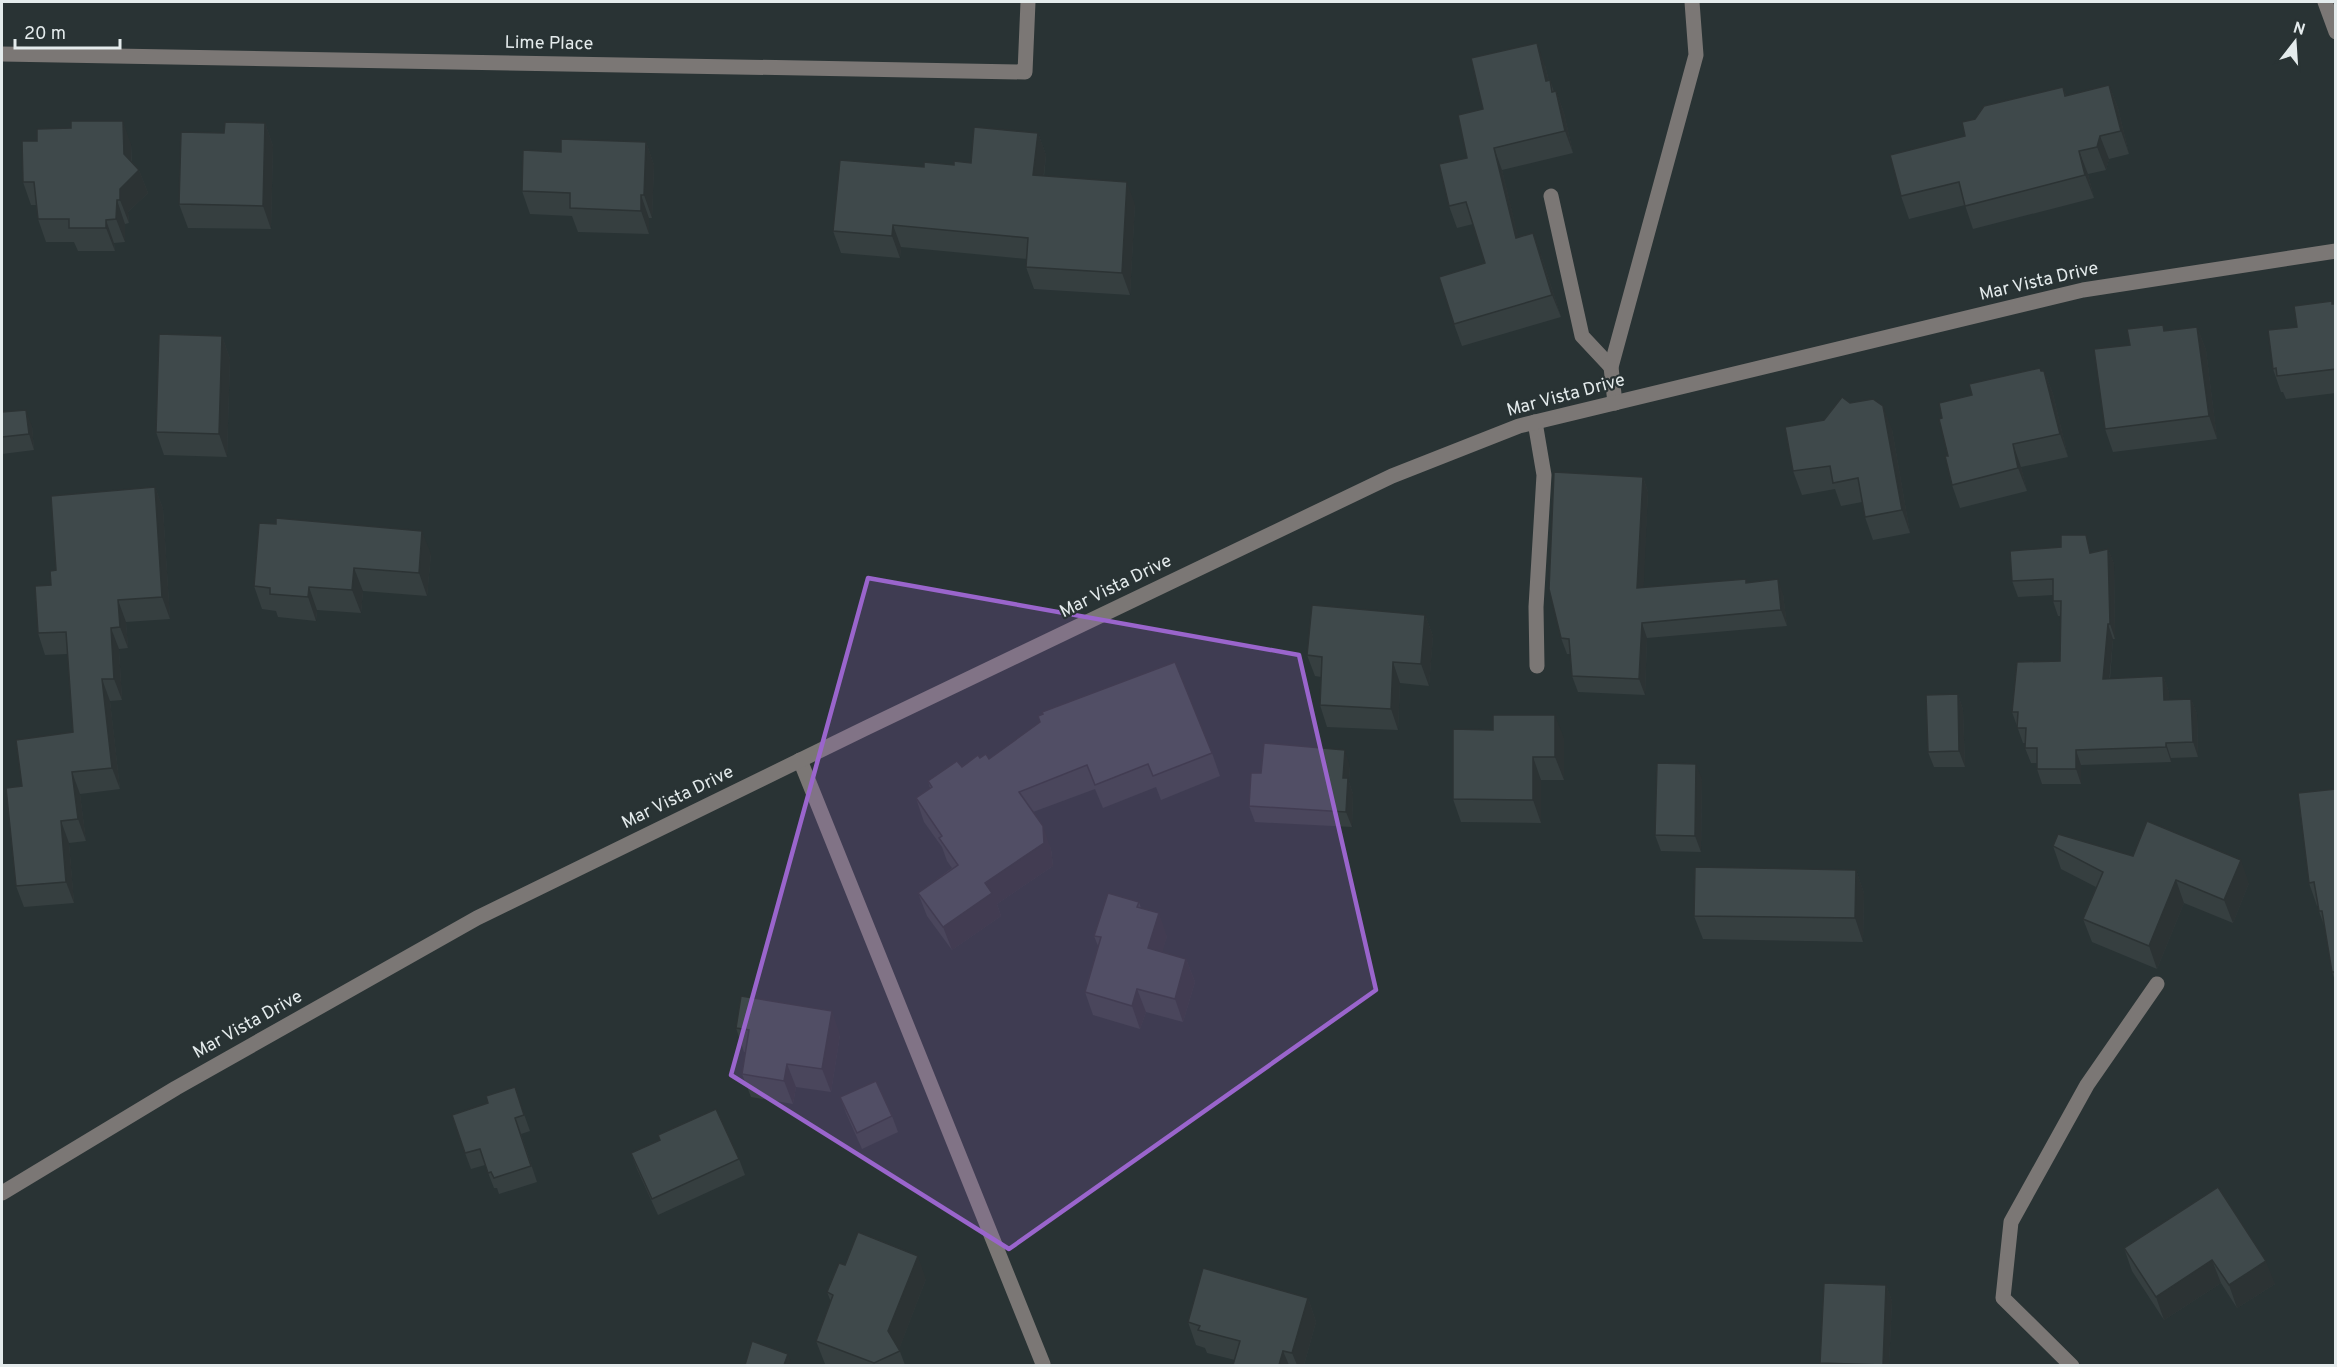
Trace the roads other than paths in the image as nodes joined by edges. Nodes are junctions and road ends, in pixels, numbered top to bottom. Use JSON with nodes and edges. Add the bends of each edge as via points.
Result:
{"nodes":[{"id":1,"x":1028,"y":2,"type":"edge"},
{"id":2,"x":1692,"y":2,"type":"edge"},
{"id":3,"x":2325,"y":2,"type":"edge"},
{"id":4,"x":2336,"y":32,"type":"edge"},
{"id":5,"x":2,"y":54,"type":"edge"},
{"id":6,"x":1551,"y":196,"type":"dead end"},
{"id":7,"x":2336,"y":251,"type":"edge"},
{"id":8,"x":1611,"y":367,"type":"junction"},
{"id":9,"x":1615,"y":403,"type":"junction"},
{"id":10,"x":1535,"y":422,"type":"junction"},
{"id":11,"x":1537,"y":666,"type":"dead end"},
{"id":12,"x":800,"y":760,"type":"junction"},
{"id":13,"x":2157,"y":984,"type":"dead end"},
{"id":14,"x":2,"y":1193,"type":"edge"},
{"id":15,"x":1043,"y":1364,"type":"edge"},
{"id":16,"x":2072,"y":1365,"type":"edge"}],
"edges":[{"from":1,"to":5,"type":"street","name":"Lime Place","via":[[1025,72]]},
{"from":2,"to":8,"type":"street","via":[[1696,55]]},
{"from":3,"to":4,"type":"street"},
{"from":6,"to":8,"type":"street","via":[[1582,336]]},
{"from":7,"to":9,"type":"street","name":"Mar Vista Drive","via":[[2083,290]]},
{"from":8,"to":9,"type":"street"},
{"from":9,"to":10,"type":"street","name":"Mar Vista Drive"},
{"from":10,"to":11,"type":"street","via":[[1544,475],[1536,607]]},
{"from":10,"to":12,"type":"street","name":"Mar Vista Drive","via":[[1392,476]]},
{"from":12,"to":14,"type":"street","name":"Mar Vista Drive","via":[[477,918],[176,1088]]},
{"from":12,"to":15,"type":"street"},
{"from":13,"to":16,"type":"street","via":[[2087,1085],[2011,1222],[2003,1298]]}]}
